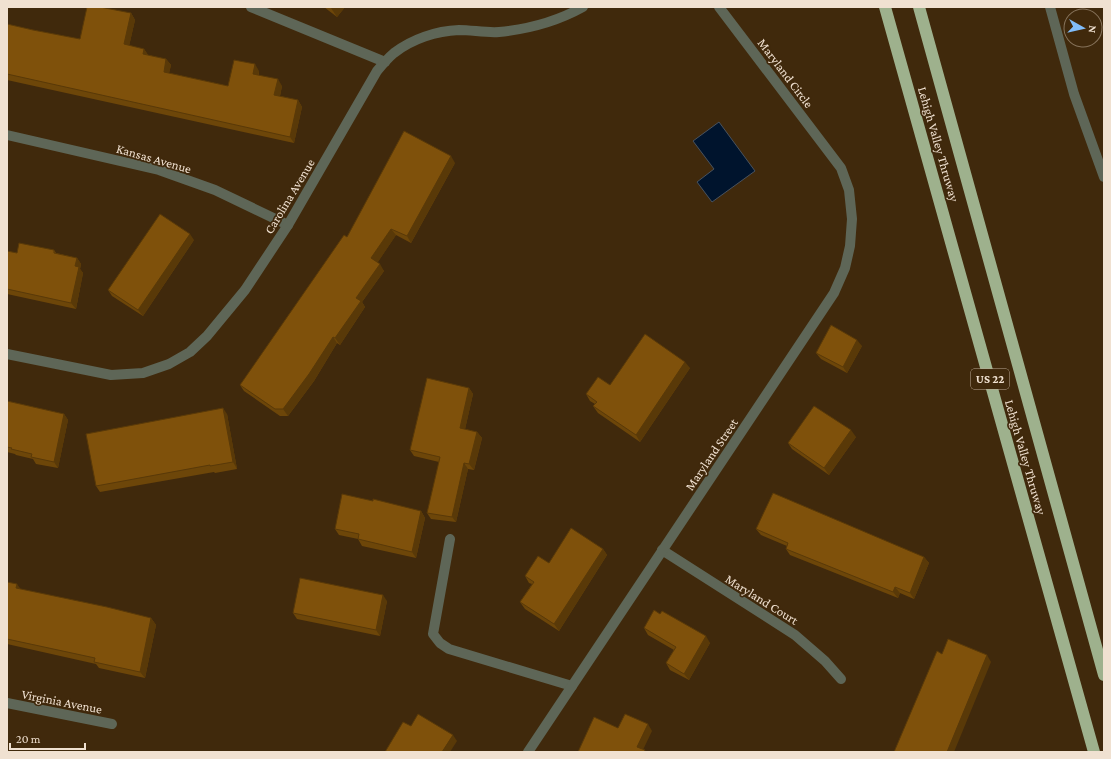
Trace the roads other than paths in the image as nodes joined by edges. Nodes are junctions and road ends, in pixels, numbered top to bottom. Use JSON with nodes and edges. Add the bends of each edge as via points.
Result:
{"nodes":[{"id":1,"x":251,"y":7,"type":"edge"},
{"id":2,"x":583,"y":7,"type":"edge"},
{"id":3,"x":719,"y":7,"type":"edge"},
{"id":4,"x":885,"y":7,"type":"edge"},
{"id":5,"x":919,"y":7,"type":"edge"},
{"id":6,"x":1050,"y":7,"type":"edge"},
{"id":7,"x":385,"y":62,"type":"junction"},
{"id":8,"x":7,"y":135,"type":"edge"},
{"id":9,"x":831,"y":154,"type":"joint"},
{"id":10,"x":1104,"y":177,"type":"edge"},
{"id":11,"x":288,"y":224,"type":"junction"},
{"id":12,"x":7,"y":354,"type":"edge"},
{"id":13,"x":450,"y":539,"type":"dead end"},
{"id":14,"x":662,"y":550,"type":"junction"},
{"id":15,"x":1104,"y":675,"type":"edge"},
{"id":16,"x":841,"y":679,"type":"dead end"},
{"id":17,"x":572,"y":686,"type":"junction"},
{"id":18,"x":7,"y":703,"type":"edge"},
{"id":19,"x":112,"y":724,"type":"dead end"},
{"id":20,"x":528,"y":752,"type":"edge"},
{"id":21,"x":1094,"y":752,"type":"edge"}],
"edges":[{"from":1,"to":7,"type":"street"},
{"from":2,"to":7,"type":"street","name":"Carolina Avenue","via":[[563,18],[528,29],[435,33],[415,40]]},
{"from":3,"to":9,"type":"street","name":"Maryland Circle"},
{"from":4,"to":21,"type":"highway","name":"Lehigh Valley Thruway","number":"US 22"},
{"from":5,"to":15,"type":"highway","name":"Lehigh Valley Thruway","number":"US 22"},
{"from":6,"to":10,"type":"street","via":[[1074,94]]},
{"from":7,"to":11,"type":"street","name":"Carolina Avenue","via":[[377,70]]},
{"from":8,"to":11,"type":"street","name":"Kansas Avenue","via":[[159,170],[215,190]]},
{"from":9,"to":14,"type":"street","name":"Maryland Street","via":[[841,168],[849,190],[852,226],[845,268],[834,293]]},
{"from":11,"to":12,"type":"street","name":"Carolina Avenue","via":[[245,290],[208,336],[190,352],[169,364],[143,373],[111,375]]},
{"from":13,"to":17,"type":"street","via":[[433,634],[440,643],[449,649]]},
{"from":14,"to":16,"type":"street","name":"Maryland Court","via":[[795,635]]},
{"from":14,"to":17,"type":"street","name":"Maryland Street"},
{"from":17,"to":20,"type":"street","name":"Maryland Street"},
{"from":18,"to":19,"type":"street","name":"Virginia Avenue"}]}
